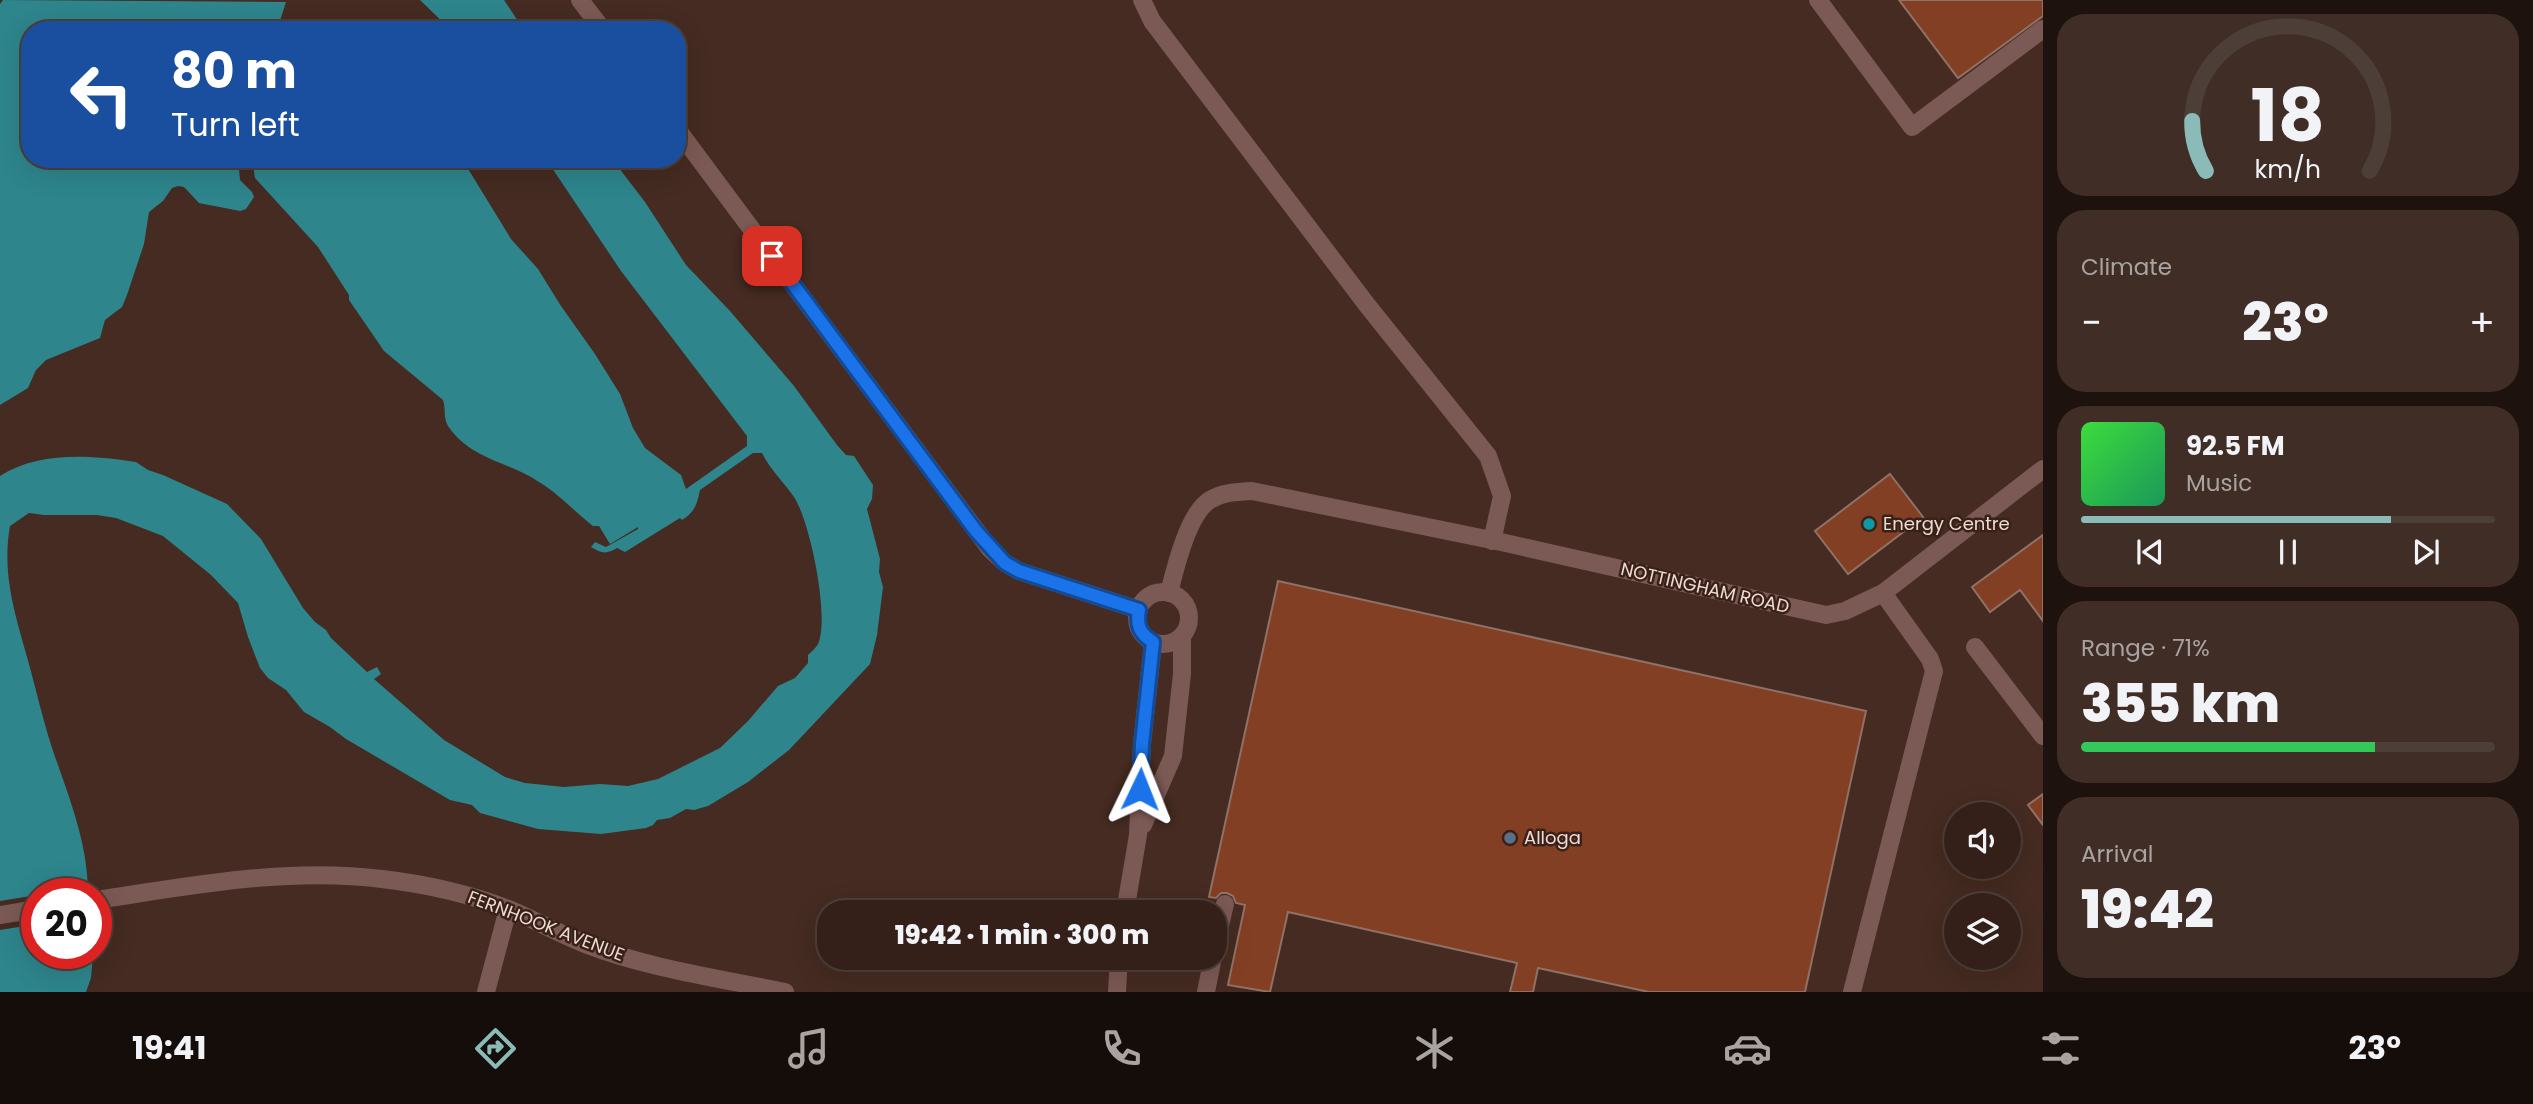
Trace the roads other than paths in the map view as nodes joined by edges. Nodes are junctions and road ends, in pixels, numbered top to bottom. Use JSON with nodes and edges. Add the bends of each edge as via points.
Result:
{"nodes":[{"id":1,"x":580,"y":0,"type":"edge"},
{"id":2,"x":1142,"y":0,"type":"edge"},
{"id":3,"x":1818,"y":0,"type":"edge"},
{"id":4,"x":596,"y":21,"type":"edge"},
{"id":5,"x":2043,"y":29,"type":"edge"},
{"id":6,"x":686,"y":141,"type":"edge"},
{"id":7,"x":2043,"y":469,"type":"edge"},
{"id":8,"x":1492,"y":541,"type":"junction"},
{"id":9,"x":1169,"y":593,"type":"junction"},
{"id":10,"x":1883,"y":593,"type":"junction"},
{"id":11,"x":1139,"y":610,"type":"junction"},
{"id":12,"x":1182,"y":636,"type":"junction"},
{"id":13,"x":1153,"y":642,"type":"junction"},
{"id":14,"x":1975,"y":648,"type":"dead end"},
{"id":15,"x":2043,"y":736,"type":"edge"},
{"id":16,"x":1139,"y":835,"type":"junction"},
{"id":17,"x":112,"y":898,"type":"edge"},
{"id":18,"x":1127,"y":900,"type":"edge"},
{"id":19,"x":508,"y":909,"type":"junction"},
{"id":20,"x":21,"y":912,"type":"edge"},
{"id":21,"x":0,"y":915,"type":"edge"},
{"id":22,"x":1118,"y":970,"type":"edge"},
{"id":23,"x":1210,"y":970,"type":"edge"},
{"id":24,"x":759,"y":989,"type":"edge"},
{"id":25,"x":486,"y":992,"type":"edge"},
{"id":26,"x":785,"y":992,"type":"edge"},
{"id":27,"x":1117,"y":992,"type":"edge"},
{"id":28,"x":1206,"y":992,"type":"edge"},
{"id":29,"x":1852,"y":992,"type":"edge"}],
"edges":[{"from":1,"to":4,"type":"street"},
{"from":2,"to":8,"type":"street","via":[[1152,21],[1367,305],[1488,456],[1502,496]]},
{"from":3,"to":5,"type":"street","via":[[1912,127]]},
{"from":6,"to":11,"type":"street","via":[[990,549],[1019,571]]},
{"from":7,"to":10,"type":"street","name":"NOTTINGHAM ROAD"},
{"from":8,"to":9,"type":"street","name":"NOTTINGHAM ROAD","via":[[1252,491],[1227,493],[1208,501],[1192,522]]},
{"from":8,"to":10,"type":"street","name":"NOTTINGHAM ROAD","via":[[1826,615]]},
{"from":9,"to":11,"type":"street","via":[[1151,596]]},
{"from":9,"to":12,"type":"street","via":[[1188,611]]},
{"from":10,"to":29,"type":"street","via":[[1934,671]]},
{"from":11,"to":13,"type":"street","via":[[1140,629]]},
{"from":12,"to":13,"type":"street","via":[[1174,642]]},
{"from":12,"to":16,"type":"street","via":[[1173,756]]},
{"from":13,"to":16,"type":"street","via":[[1142,744]]},
{"from":14,"to":15,"type":"street"},
{"from":16,"to":18,"type":"street"},
{"from":17,"to":19,"type":"street","name":"FERNHOOK AVENUE","via":[[265,877],[339,876],[444,889]]},
{"from":19,"to":24,"type":"street","name":"FERNHOOK AVENUE","via":[[589,945]]},
{"from":19,"to":25,"type":"street"},
{"from":20,"to":21,"type":"street"},
{"from":22,"to":27,"type":"street"},
{"from":23,"to":28,"type":"street"},
{"from":24,"to":26,"type":"street","name":"FERNHOOK AVENUE"}]}
